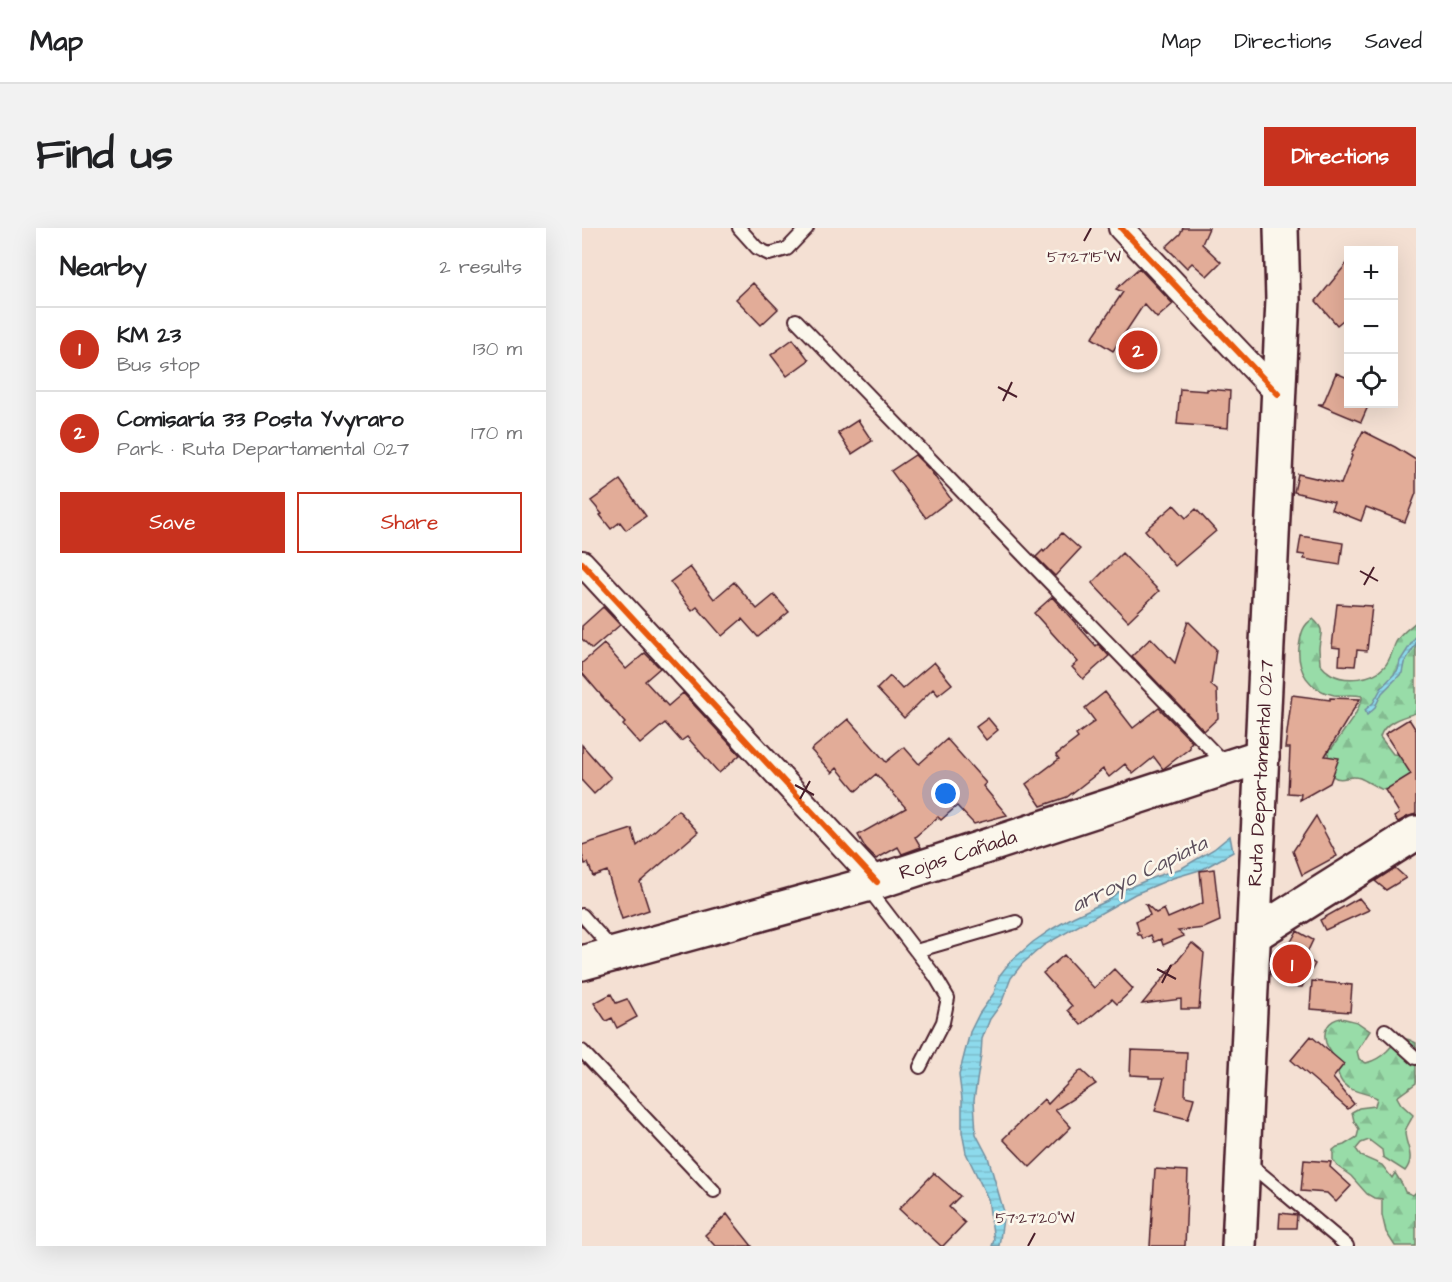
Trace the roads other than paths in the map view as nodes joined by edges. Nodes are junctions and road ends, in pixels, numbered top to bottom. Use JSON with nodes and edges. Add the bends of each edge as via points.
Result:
{"nodes":[{"id":1,"x":739,"y":228,"type":"edge"},
{"id":2,"x":807,"y":228,"type":"edge"},
{"id":3,"x":1121,"y":228,"type":"edge"},
{"id":4,"x":1281,"y":228,"type":"edge"},
{"id":5,"x":1295,"y":228,"type":"edge"},
{"id":6,"x":1282,"y":300,"type":"junction"},
{"id":7,"x":796,"y":320,"type":"dead end"},
{"id":8,"x":1278,"y":394,"type":"junction"},
{"id":9,"x":582,"y":563,"type":"edge"},
{"id":10,"x":1262,"y":756,"type":"junction"},
{"id":11,"x":1227,"y":767,"type":"junction"},
{"id":12,"x":1416,"y":833,"type":"edge"},
{"id":13,"x":872,"y":883,"type":"junction"},
{"id":14,"x":582,"y":915,"type":"edge"},
{"id":15,"x":1016,"y":922,"type":"dead end"},
{"id":16,"x":1254,"y":935,"type":"junction"},
{"id":17,"x":916,"y":951,"type":"junction"},
{"id":18,"x":617,"y":954,"type":"junction"},
{"id":19,"x":582,"y":963,"type":"edge"},
{"id":20,"x":1385,"y":1030,"type":"dead end"},
{"id":21,"x":582,"y":1051,"type":"edge"},
{"id":22,"x":1416,"y":1058,"type":"edge"},
{"id":23,"x":920,"y":1067,"type":"dead end"},
{"id":24,"x":1244,"y":1160,"type":"junction"},
{"id":25,"x":714,"y":1191,"type":"dead end"},
{"id":26,"x":1239,"y":1246,"type":"edge"},
{"id":27,"x":1347,"y":1246,"type":"edge"}],
"edges":[{"from":1,"to":2,"type":"lane","via":[[757,248],[769,254],[787,249]]},
{"from":3,"to":8,"type":"street"},
{"from":4,"to":6,"type":"main road","name":"Ruta Departamental 027"},
{"from":5,"to":6,"type":"main road","name":"Ruta Departamental 027"},
{"from":6,"to":8,"type":"main road","name":"Ruta Departamental 027"},
{"from":7,"to":11,"type":"lane"},
{"from":8,"to":10,"type":"main road","name":"Ruta Departamental 027"},
{"from":9,"to":13,"type":"street"},
{"from":10,"to":11,"type":"main road","name":"Rojas Cañada"},
{"from":10,"to":16,"type":"main road","name":"Ruta Departamental 027"},
{"from":11,"to":13,"type":"main road","name":"Rojas Cañada"},
{"from":12,"to":16,"type":"main road"},
{"from":13,"to":17,"type":"lane"},
{"from":13,"to":18,"type":"main road","name":"Rojas Cañada"},
{"from":14,"to":18,"type":"lane"},
{"from":15,"to":17,"type":"lane"},
{"from":16,"to":24,"type":"main road","name":"Ruta Departamental 027"},
{"from":17,"to":23,"type":"lane","via":[[948,998],[943,1022]]},
{"from":18,"to":19,"type":"main road","name":"Rojas Cañada"},
{"from":20,"to":22,"type":"lane"},
{"from":21,"to":25,"type":"lane"},
{"from":24,"to":26,"type":"main road","name":"Ruta Departamental 027"},
{"from":24,"to":27,"type":"lane"}]}
